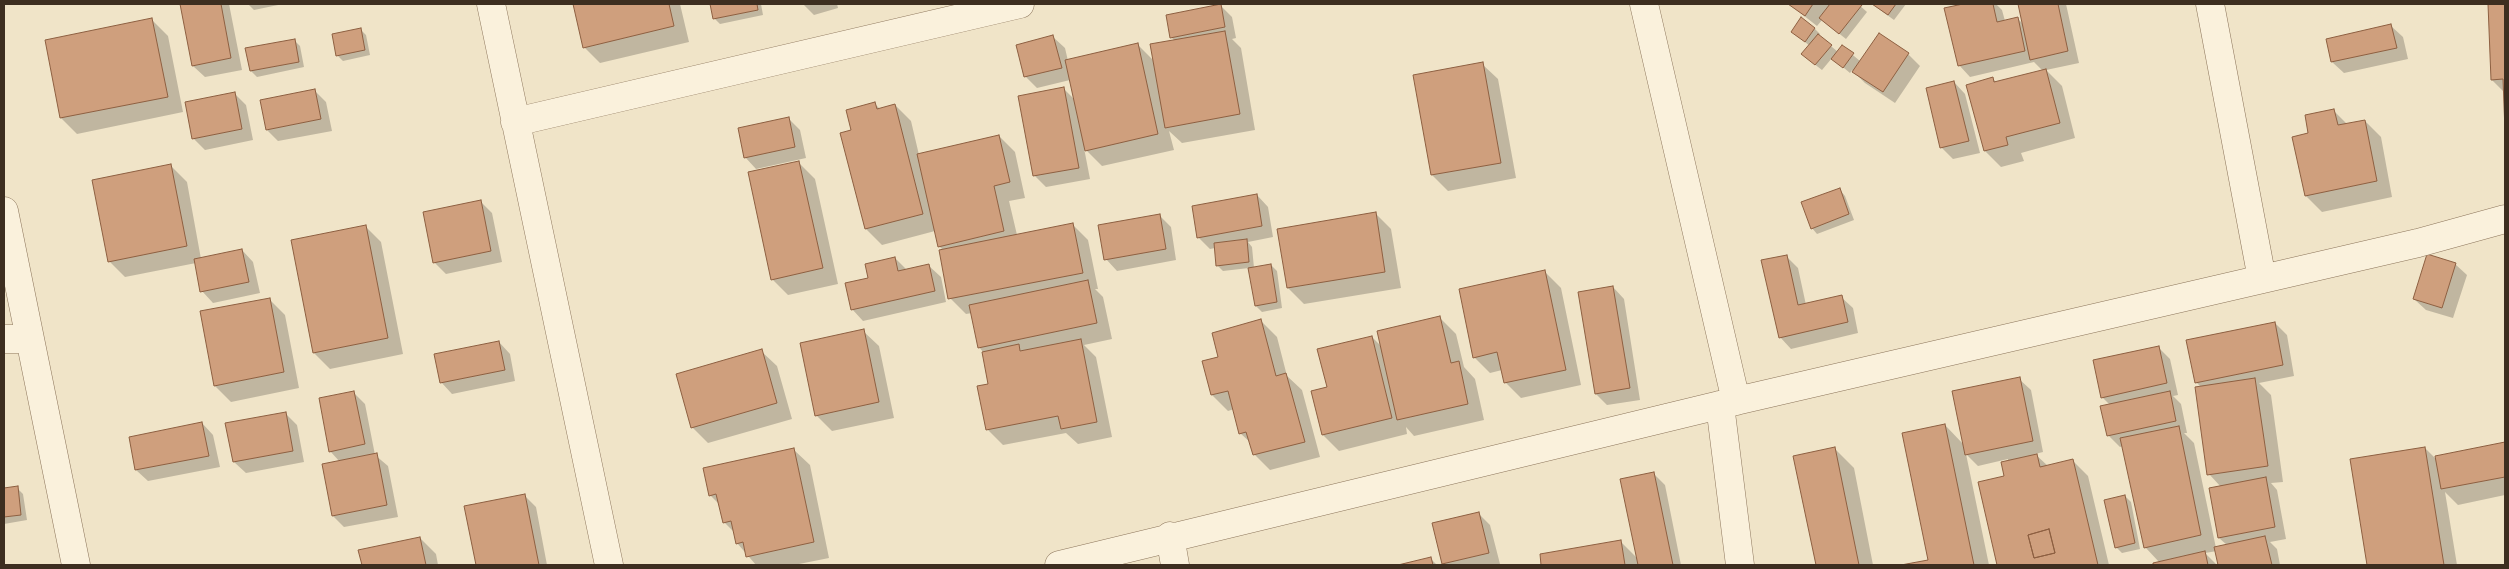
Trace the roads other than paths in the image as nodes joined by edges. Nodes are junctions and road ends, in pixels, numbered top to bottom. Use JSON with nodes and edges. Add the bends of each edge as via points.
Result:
{"nodes":[{"id":1,"x":490,"y":4,"type":"edge"},
{"id":2,"x":1020,"y":4,"type":"edge"},
{"id":3,"x":1644,"y":4,"type":"edge"},
{"id":4,"x":2210,"y":4,"type":"edge"},
{"id":5,"x":515,"y":122,"type":"junction"},
{"id":6,"x":4,"y":212,"type":"edge"},
{"id":7,"x":2505,"y":219,"type":"edge"},
{"id":8,"x":2262,"y":279,"type":"junction"},
{"id":9,"x":17,"y":339,"type":"edge"},
{"id":10,"x":1728,"y":403,"type":"junction"},
{"id":11,"x":1170,"y":536,"type":"junction"},
{"id":12,"x":76,"y":565,"type":"edge"},
{"id":13,"x":609,"y":565,"type":"edge"},
{"id":14,"x":1059,"y":565,"type":"edge"},
{"id":15,"x":1175,"y":565,"type":"edge"},
{"id":16,"x":1740,"y":565,"type":"edge"}],
"edges":[{"from":1,"to":5,"type":"street"},
{"from":2,"to":5,"type":"street"},
{"from":3,"to":10,"type":"street"},
{"from":4,"to":8,"type":"street"},
{"from":5,"to":13,"type":"street"},
{"from":6,"to":9,"type":"street"},
{"from":7,"to":8,"type":"street"},
{"from":8,"to":10,"type":"street"},
{"from":9,"to":12,"type":"street"},
{"from":10,"to":11,"type":"street"},
{"from":10,"to":16,"type":"street"},
{"from":11,"to":14,"type":"street"},
{"from":11,"to":15,"type":"street"}]}
